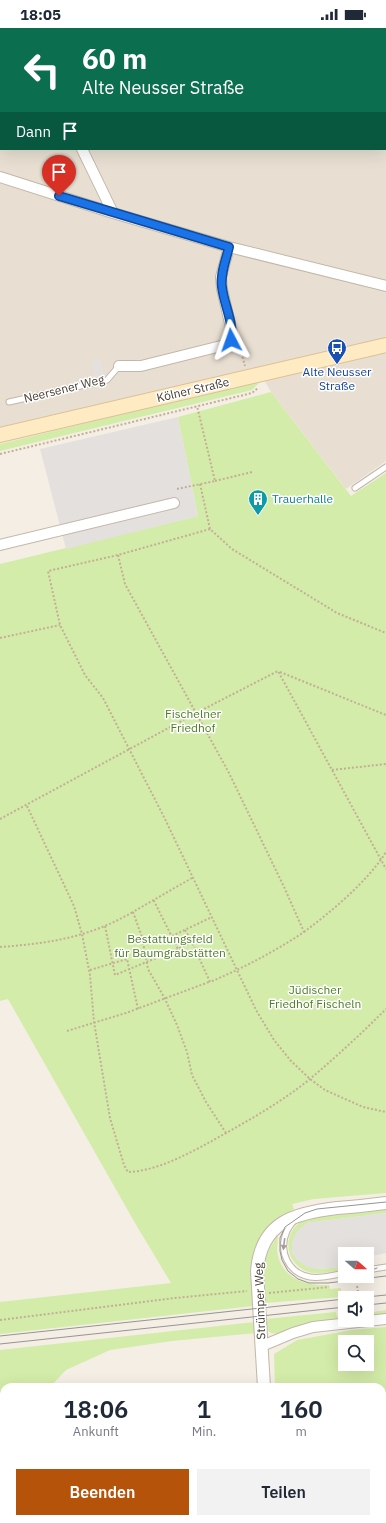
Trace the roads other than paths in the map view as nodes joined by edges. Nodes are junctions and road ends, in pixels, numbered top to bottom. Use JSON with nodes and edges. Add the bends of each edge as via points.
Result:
{"nodes":[{"id":1,"x":82,"y":150,"type":"edge"},
{"id":2,"x":0,"y":177,"type":"edge"},
{"id":3,"x":114,"y":213,"type":"junction"},
{"id":4,"x":229,"y":247,"type":"junction"},
{"id":5,"x":386,"y":286,"type":"edge"},
{"id":6,"x":386,"y":345,"type":"edge"},
{"id":7,"x":119,"y":366,"type":"joint"},
{"id":8,"x":9,"y":402,"type":"dead end"},
{"id":9,"x":0,"y":435,"type":"edge"},
{"id":10,"x":386,"y":467,"type":"edge"},
{"id":11,"x":355,"y":488,"type":"dead end"},
{"id":12,"x":174,"y":503,"type":"dead end"},
{"id":13,"x":0,"y":545,"type":"edge"},
{"id":14,"x":386,"y":1203,"type":"edge"},
{"id":15,"x":305,"y":1213,"type":"junction"},
{"id":16,"x":386,"y":1267,"type":"edge"},
{"id":17,"x":374,"y":1269,"type":"edge"},
{"id":18,"x":338,"y":1275,"type":"edge"},
{"id":19,"x":386,"y":1319,"type":"edge"},
{"id":20,"x":262,"y":1346,"type":"junction"},
{"id":21,"x":264,"y":1383,"type":"edge"}],
"edges":[{"from":1,"to":3,"type":"street"},
{"from":2,"to":3,"type":"street"},
{"from":3,"to":4,"type":"street"},
{"from":4,"to":5,"type":"street"},
{"from":4,"to":7,"type":"street","name":"Neersener Weg","via":[[221,277],[232,332],[231,340],[226,345],[140,366]]},
{"from":6,"to":9,"type":"main road","name":"Kölner Straße"},
{"from":7,"to":8,"type":"lane","name":"Neersener Weg","via":[[107,380]]},
{"from":10,"to":11,"type":"lane"},
{"from":12,"to":13,"type":"street"},
{"from":14,"to":15,"type":"street","name":"Strümper Weg"},
{"from":15,"to":18,"type":"lane","one_way":true,"via":[[292,1223],[287,1233],[283,1252],[287,1261],[294,1269],[311,1277]]},
{"from":15,"to":20,"type":"street","name":"Strümper Weg","via":[[280,1224],[270,1235],[258,1259]]},
{"from":16,"to":17,"type":"lane"},
{"from":19,"to":20,"type":"street","via":[[313,1327]]},
{"from":20,"to":21,"type":"street","name":"Strümper Weg"}]}
